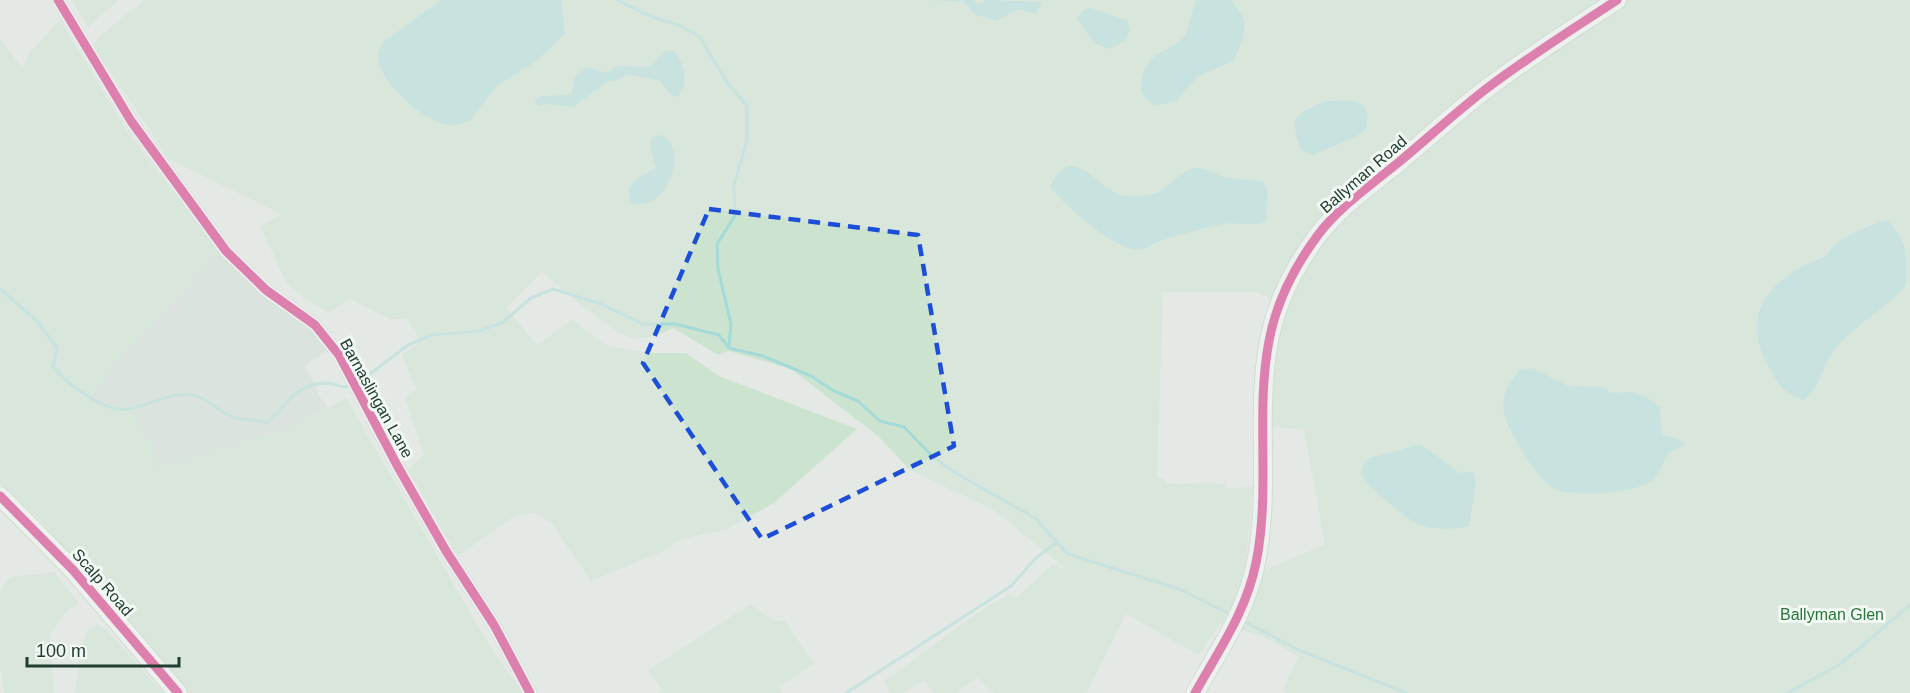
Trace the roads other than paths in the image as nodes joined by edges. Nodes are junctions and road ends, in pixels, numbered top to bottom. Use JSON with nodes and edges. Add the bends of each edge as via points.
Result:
{"nodes":[{"id":1,"x":58,"y":0,"type":"edge"},
{"id":2,"x":1617,"y":0,"type":"edge"},
{"id":3,"x":0,"y":496,"type":"edge"},
{"id":4,"x":178,"y":693,"type":"edge"},
{"id":5,"x":530,"y":693,"type":"edge"},
{"id":6,"x":1195,"y":693,"type":"edge"}],
"edges":[{"from":1,"to":5,"type":"street","name":"Barnaslingan Lane","via":[[131,121],[226,251],[266,290],[315,325],[339,356],[419,504]]},
{"from":2,"to":6,"type":"street","name":"Ballyman Road","via":[[1468,104],[1320,233],[1298,266],[1269,341],[1264,392],[1265,469],[1256,563],[1230,636]]},
{"from":3,"to":4,"type":"street","name":"Scalp Road","via":[[73,570]]}]}
